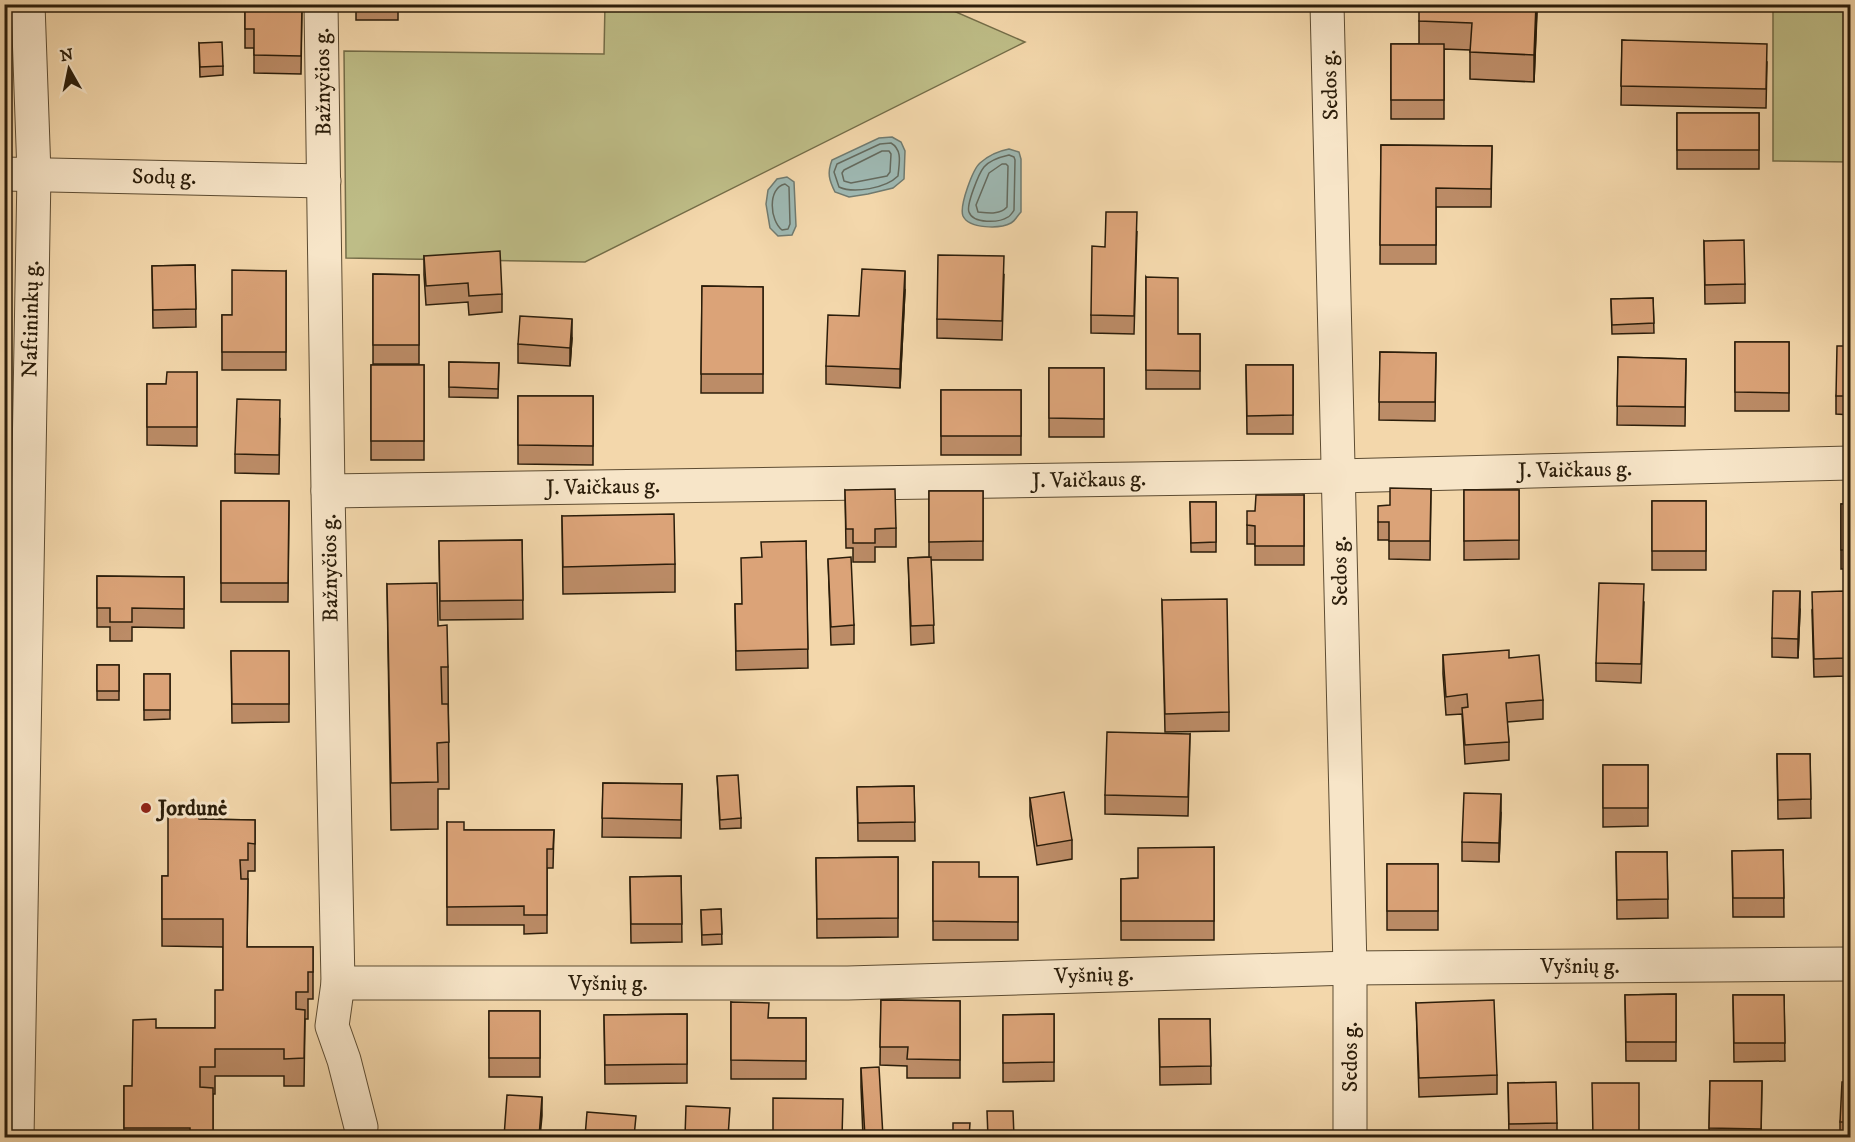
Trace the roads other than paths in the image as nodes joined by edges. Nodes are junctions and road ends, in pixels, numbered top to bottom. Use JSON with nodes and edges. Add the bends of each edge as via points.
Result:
{"nodes":[{"id":1,"x":28,"y":4,"type":"edge"},
{"id":2,"x":321,"y":4,"type":"edge"},
{"id":3,"x":1327,"y":4,"type":"edge"},
{"id":4,"x":19,"y":174,"type":"edge"},
{"id":5,"x":324,"y":181,"type":"junction"},
{"id":6,"x":1851,"y":463,"type":"edge"},
{"id":7,"x":1338,"y":476,"type":"junction"},
{"id":8,"x":328,"y":490,"type":"junction"},
{"id":9,"x":12,"y":959,"type":"edge"},
{"id":10,"x":1851,"y":964,"type":"edge"},
{"id":11,"x":1350,"y":968,"type":"junction"},
{"id":12,"x":338,"y":983,"type":"junction"},
{"id":13,"x":361,"y":1127,"type":"dead end"},
{"id":14,"x":17,"y":1137,"type":"edge"},
{"id":15,"x":1350,"y":1137,"type":"edge"}],
"edges":[{"from":1,"to":4,"type":"street","name":"Naftininkų g."},
{"from":2,"to":5,"type":"street","name":"Bažnyčios g."},
{"from":3,"to":7,"type":"street","name":"Sedos g."},
{"from":4,"to":5,"type":"street","name":"Sodų g."},
{"from":4,"to":9,"type":"street","name":"Naftininkų g."},
{"from":5,"to":8,"type":"street","name":"Bažnyčios g."},
{"from":6,"to":7,"type":"street","name":"J. Vaičkaus g."},
{"from":7,"to":8,"type":"street","name":"J. Vaičkaus g."},
{"from":7,"to":11,"type":"street","name":"Sedos g."},
{"from":8,"to":12,"type":"street","name":"Bažnyčios g."},
{"from":9,"to":14,"type":"street","name":"Naftininkų g."},
{"from":10,"to":11,"type":"street","name":"Vyšnių g."},
{"from":11,"to":12,"type":"street","name":"Vyšnių g.","via":[[848,983]]},
{"from":11,"to":15,"type":"street","name":"Sedos g."},
{"from":12,"to":13,"type":"street","name":"Bažnyčios g.","via":[[332,1026]]}]}
